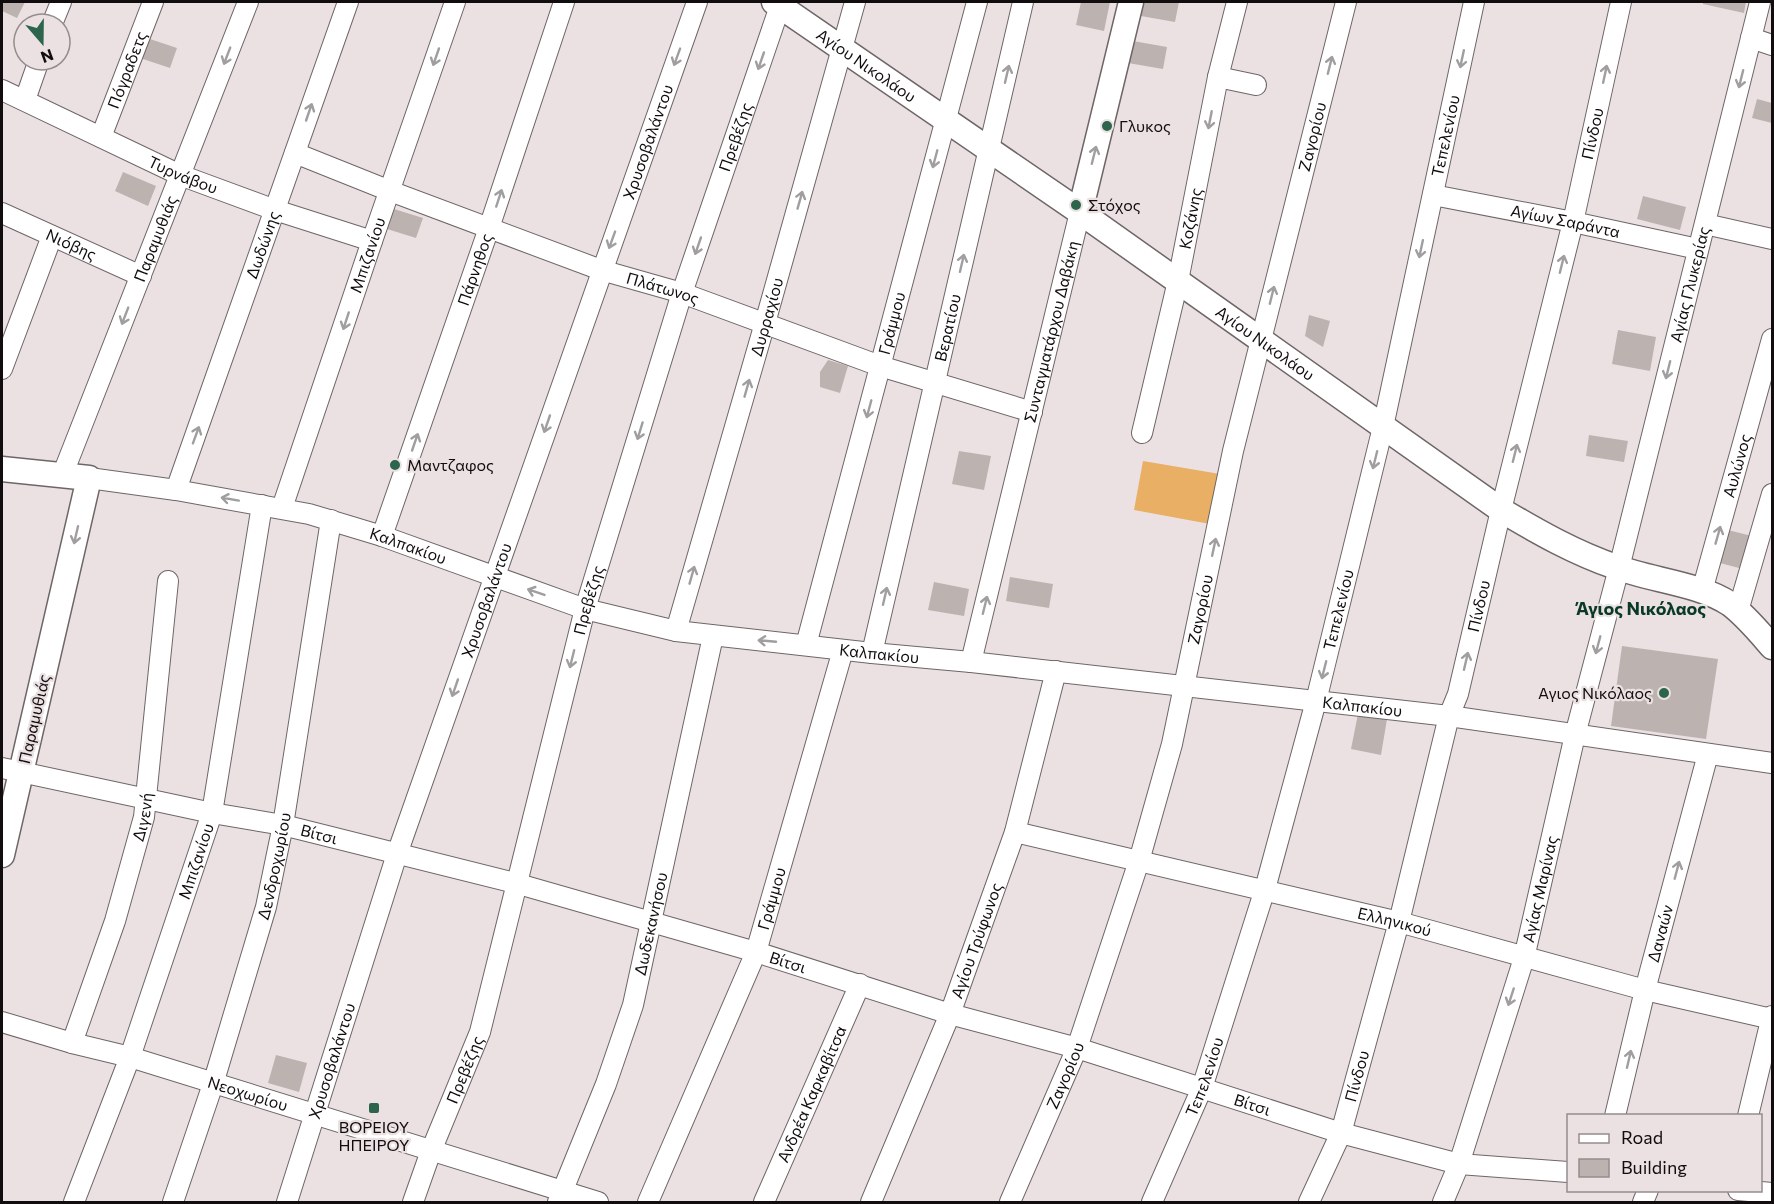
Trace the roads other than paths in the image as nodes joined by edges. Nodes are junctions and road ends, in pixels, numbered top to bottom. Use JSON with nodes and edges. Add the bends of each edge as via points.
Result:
{"nodes":[{"id":1,"x":153,"y":2,"type":"edge"},
{"id":2,"x":248,"y":2,"type":"edge"},
{"id":3,"x":348,"y":2,"type":"edge"},
{"id":4,"x":455,"y":2,"type":"edge"},
{"id":5,"x":564,"y":2,"type":"edge"},
{"id":6,"x":697,"y":2,"type":"edge"},
{"id":7,"x":855,"y":2,"type":"edge"},
{"id":8,"x":977,"y":2,"type":"edge"},
{"id":9,"x":1023,"y":2,"type":"edge"},
{"id":10,"x":1131,"y":2,"type":"edge"},
{"id":11,"x":1237,"y":2,"type":"edge"},
{"id":12,"x":1346,"y":2,"type":"edge"},
{"id":13,"x":1474,"y":2,"type":"edge"},
{"id":14,"x":1620,"y":2,"type":"edge"},
{"id":15,"x":1760,"y":2,"type":"edge"},
{"id":16,"x":778,"y":3,"type":"edge"},
{"id":17,"x":1751,"y":38,"type":"junction"},
{"id":18,"x":1773,"y":45,"type":"edge"},
{"id":19,"x":842,"y":48,"type":"junction"},
{"id":20,"x":35,"y":72,"type":"edge"},
{"id":21,"x":1218,"y":77,"type":"junction"},
{"id":22,"x":1256,"y":85,"type":"dead end"},
{"id":23,"x":2,"y":90,"type":"edge"},
{"id":24,"x":25,"y":100,"type":"junction"},
{"id":25,"x":946,"y":119,"type":"junction"},
{"id":26,"x":101,"y":138,"type":"junction"},
{"id":27,"x":990,"y":150,"type":"junction"},
{"id":28,"x":295,"y":153,"type":"junction"},
{"id":29,"x":180,"y":175,"type":"junction"},
{"id":30,"x":390,"y":191,"type":"junction"},
{"id":31,"x":1433,"y":195,"type":"junction"},
{"id":32,"x":275,"y":210,"type":"junction"},
{"id":33,"x":1080,"y":212,"type":"junction"},
{"id":34,"x":2,"y":213,"type":"edge"},
{"id":35,"x":1573,"y":222,"type":"junction"},
{"id":36,"x":1705,"y":224,"type":"junction"},
{"id":37,"x":489,"y":228,"type":"junction"},
{"id":38,"x":52,"y":236,"type":"junction"},
{"id":39,"x":1773,"y":239,"type":"edge"},
{"id":40,"x":372,"y":241,"type":"junction"},
{"id":41,"x":1698,"y":249,"type":"junction"},
{"id":42,"x":601,"y":270,"type":"junction"},
{"id":43,"x":141,"y":276,"type":"junction"},
{"id":44,"x":1178,"y":281,"type":"junction"},
{"id":45,"x":682,"y":293,"type":"junction"},
{"id":46,"x":765,"y":323,"type":"junction"},
{"id":47,"x":1260,"y":339,"type":"junction"},
{"id":48,"x":1773,"y":339,"type":"edge"},
{"id":49,"x":880,"y":366,"type":"junction"},
{"id":50,"x":2,"y":369,"type":"edge"},
{"id":51,"x":934,"y":383,"type":"junction"},
{"id":52,"x":1032,"y":412,"type":"junction"},
{"id":53,"x":1383,"y":427,"type":"junction"},
{"id":54,"x":1142,"y":433,"type":"dead end"},
{"id":55,"x":2,"y":469,"type":"edge"},
{"id":56,"x":62,"y":476,"type":"junction"},
{"id":57,"x":89,"y":478,"type":"junction"},
{"id":58,"x":176,"y":490,"type":"junction"},
{"id":59,"x":1773,"y":494,"type":"edge"},
{"id":60,"x":262,"y":505,"type":"junction"},
{"id":61,"x":282,"y":508,"type":"junction"},
{"id":62,"x":1501,"y":510,"type":"junction"},
{"id":63,"x":331,"y":520,"type":"junction"},
{"id":64,"x":382,"y":536,"type":"junction"},
{"id":65,"x":1619,"y":568,"type":"junction"},
{"id":66,"x":493,"y":577,"type":"junction"},
{"id":67,"x":168,"y":581,"type":"dead end"},
{"id":68,"x":1702,"y":591,"type":"junction"},
{"id":69,"x":585,"y":609,"type":"junction"},
{"id":70,"x":1738,"y":611,"type":"junction"},
{"id":71,"x":676,"y":631,"type":"junction"},
{"id":72,"x":1769,"y":635,"type":"edge"},
{"id":73,"x":712,"y":636,"type":"junction"},
{"id":74,"x":806,"y":645,"type":"junction"},
{"id":75,"x":843,"y":650,"type":"junction"},
{"id":76,"x":872,"y":653,"type":"junction"},
{"id":77,"x":971,"y":662,"type":"junction"},
{"id":78,"x":1056,"y":671,"type":"junction"},
{"id":79,"x":1184,"y":686,"type":"junction"},
{"id":80,"x":1316,"y":701,"type":"junction"},
{"id":81,"x":1449,"y":716,"type":"junction"},
{"id":82,"x":1575,"y":735,"type":"junction"},
{"id":83,"x":1708,"y":753,"type":"junction"},
{"id":84,"x":1773,"y":763,"type":"edge"},
{"id":85,"x":12,"y":770,"type":"edge"},
{"id":86,"x":146,"y":799,"type":"junction"},
{"id":87,"x":212,"y":813,"type":"junction"},
{"id":88,"x":283,"y":825,"type":"junction"},
{"id":89,"x":1015,"y":832,"type":"junction"},
{"id":90,"x":397,"y":854,"type":"junction"},
{"id":91,"x":2,"y":855,"type":"edge"},
{"id":92,"x":1139,"y":861,"type":"junction"},
{"id":93,"x":515,"y":883,"type":"junction"},
{"id":94,"x":1265,"y":889,"type":"junction"},
{"id":95,"x":651,"y":921,"type":"junction"},
{"id":96,"x":1399,"y":922,"type":"junction"},
{"id":97,"x":756,"y":952,"type":"junction"},
{"id":98,"x":1524,"y":958,"type":"junction"},
{"id":99,"x":860,"y":984,"type":"junction"},
{"id":100,"x":1645,"y":990,"type":"junction"},
{"id":101,"x":950,"y":1014,"type":"junction"},
{"id":102,"x":1772,"y":1018,"type":"edge"},
{"id":103,"x":2,"y":1022,"type":"edge"},
{"id":104,"x":72,"y":1043,"type":"junction"},
{"id":105,"x":1077,"y":1048,"type":"junction"},
{"id":106,"x":130,"y":1057,"type":"junction"},
{"id":107,"x":213,"y":1084,"type":"junction"},
{"id":108,"x":1202,"y":1088,"type":"junction"},
{"id":109,"x":316,"y":1114,"type":"junction"},
{"id":110,"x":1615,"y":1114,"type":"edge"},
{"id":111,"x":1748,"y":1114,"type":"edge"},
{"id":112,"x":1341,"y":1132,"type":"junction"},
{"id":113,"x":431,"y":1151,"type":"junction"},
{"id":114,"x":1459,"y":1164,"type":"junction"},
{"id":115,"x":1567,"y":1172,"type":"edge"},
{"id":116,"x":1756,"y":1192,"type":"edge"},
{"id":117,"x":1773,"y":1193,"type":"edge"},
{"id":118,"x":561,"y":1197,"type":"edge"},
{"id":119,"x":74,"y":1203,"type":"edge"},
{"id":120,"x":173,"y":1203,"type":"edge"},
{"id":121,"x":287,"y":1203,"type":"edge"},
{"id":122,"x":413,"y":1203,"type":"edge"},
{"id":123,"x":597,"y":1203,"type":"edge"},
{"id":124,"x":648,"y":1203,"type":"edge"},
{"id":125,"x":764,"y":1203,"type":"edge"},
{"id":126,"x":871,"y":1203,"type":"edge"},
{"id":127,"x":1010,"y":1203,"type":"edge"},
{"id":128,"x":1152,"y":1203,"type":"edge"},
{"id":129,"x":1309,"y":1203,"type":"edge"},
{"id":130,"x":1443,"y":1203,"type":"edge"}],
"edges":[{"from":1,"to":26,"type":"street","name":"Πόγραδετς"},
{"from":2,"to":29,"type":"street","name":"Παραμυθιάς","one_way":true},
{"from":28,"to":3,"type":"street","name":"Δωδώνης","one_way":true},
{"from":4,"to":30,"type":"street","name":"Μπιζανίου","one_way":true},
{"from":37,"to":5,"type":"street","name":"Πάρνηθος","one_way":true},
{"from":6,"to":42,"type":"street","name":"Χρυσοβαλάντου","one_way":true},
{"from":7,"to":19,"type":"street","name":"Δυρραχίου"},
{"from":8,"to":25,"type":"street","name":"Γράμμου"},
{"from":27,"to":9,"type":"street","name":"Βερατίου","one_way":true},
{"from":33,"to":10,"type":"street","name":"Συνταγματάρχου Δαβάκη","one_way":true},
{"from":11,"to":21,"type":"street","name":"Κοζάνης"},
{"from":47,"to":12,"type":"street","name":"Ζαγορίου","one_way":true},
{"from":13,"to":31,"type":"street","name":"Τεπελενίου","one_way":true},
{"from":35,"to":14,"type":"street","name":"Πίνδου","one_way":true},
{"from":15,"to":17,"type":"street","name":"Αγίας Γλυκερίας"},
{"from":16,"to":19,"type":"street","name":"Αγίου Νικολάου"},
{"from":16,"to":45,"type":"street","name":"Πρεβέζης","one_way":true},
{"from":17,"to":18,"type":"street"},
{"from":17,"to":36,"type":"street","name":"Αγίας Γλυκερίας","one_way":true},
{"from":19,"to":25,"type":"street","name":"Αγίου Νικολάου"},
{"from":46,"to":19,"type":"street","name":"Δυρραχίου","one_way":true},
{"from":20,"to":24,"type":"street"},
{"from":21,"to":22,"type":"street"},
{"from":21,"to":44,"type":"street","name":"Κοζάνης","one_way":true},
{"from":23,"to":24,"type":"street","name":"Τυρνάβου"},
{"from":24,"to":26,"type":"street","name":"Τυρνάβου"},
{"from":25,"to":27,"type":"street","name":"Αγίου Νικολάου"},
{"from":25,"to":49,"type":"street","name":"Γράμμου","one_way":true},
{"from":26,"to":29,"type":"street","name":"Τυρνάβου"},
{"from":27,"to":33,"type":"street","name":"Αγίου Νικολάου"},
{"from":51,"to":27,"type":"street","name":"Βερατίου","one_way":true},
{"from":28,"to":30,"type":"street","name":"Πλάτωνος"},
{"from":28,"to":32,"type":"street","name":"Δωδώνης"},
{"from":29,"to":32,"type":"street","name":"Τυρνάβου"},
{"from":29,"to":43,"type":"street","name":"Παραμυθιάς"},
{"from":30,"to":37,"type":"street","name":"Πλάτωνος"},
{"from":30,"to":40,"type":"street","name":"Μπιζανίου"},
{"from":31,"to":35,"type":"street","name":"Αγίων Σαράντα"},
{"from":31,"to":53,"type":"street","name":"Τεπελενίου","one_way":true},
{"from":32,"to":40,"type":"street","name":"Τυρνάβου"},
{"from":58,"to":32,"type":"street","name":"Δωδώνης","one_way":true},
{"from":33,"to":44,"type":"street","name":"Αγίου Νικολάου"},
{"from":33,"to":52,"type":"street","name":"Συνταγματάρχου Δαβάκη"},
{"from":34,"to":38,"type":"street","name":"Νιόβης"},
{"from":35,"to":41,"type":"street","name":"Αγίων Σαράντα"},
{"from":62,"to":35,"type":"street","name":"Πίνδου","one_way":true},
{"from":36,"to":39,"type":"street"},
{"from":36,"to":41,"type":"street","name":"Αγίας Γλυκερίας"},
{"from":37,"to":42,"type":"street","name":"Πλάτωνος"},
{"from":64,"to":37,"type":"street","name":"Πάρνηθος","one_way":true},
{"from":38,"to":43,"type":"street","name":"Νιόβης"},
{"from":38,"to":50,"type":"street"},
{"from":40,"to":61,"type":"street","name":"Μπιζανίου","one_way":true},
{"from":41,"to":65,"type":"street","name":"Αγίας Γλυκερίας","one_way":true},
{"from":42,"to":45,"type":"street","name":"Πλάτωνος"},
{"from":42,"to":66,"type":"street","name":"Χρυσοβαλάντου","one_way":true},
{"from":43,"to":56,"type":"street","name":"Παραμυθιάς","one_way":true},
{"from":44,"to":47,"type":"street","name":"Αγίου Νικολάου"},
{"from":44,"to":54,"type":"street","name":"Κοζάνης"},
{"from":45,"to":46,"type":"street","name":"Πλάτωνος"},
{"from":45,"to":69,"type":"street","name":"Πρεβέζης","one_way":true},
{"from":46,"to":49,"type":"street","name":"Πλάτωνος"},
{"from":71,"to":46,"type":"street","name":"Δυρραχίου","one_way":true},
{"from":47,"to":53,"type":"street","name":"Αγίου Νικολάου"},
{"from":79,"to":47,"type":"street","name":"Ζαγορίου","one_way":true},
{"from":68,"to":48,"type":"street","name":"Αυλώνος","one_way":true},
{"from":49,"to":51,"type":"street","name":"Πλάτωνος"},
{"from":49,"to":74,"type":"street","name":"Γράμμου","one_way":true},
{"from":51,"to":52,"type":"street","name":"Πλάτωνος"},
{"from":76,"to":51,"type":"street","name":"Βερατίου","one_way":true},
{"from":77,"to":52,"type":"street","name":"Συνταγματάρχου Δαβάκη","one_way":true},
{"from":53,"to":62,"type":"street","name":"Αγίου Νικολάου"},
{"from":53,"to":80,"type":"street","name":"Τεπελενίου","one_way":true},
{"from":55,"to":56,"type":"street","name":"Καλπακίου"},
{"from":56,"to":57,"type":"street","name":"Καλπακίου"},
{"from":57,"to":58,"type":"street","name":"Καλπακίου"},
{"from":57,"to":85,"type":"street","name":"Παραμυθιάς","one_way":true},
{"from":60,"to":58,"type":"street","name":"Καλπακίου","one_way":true},
{"from":59,"to":70,"type":"street"},
{"from":60,"to":61,"type":"street","name":"Καλπακίου"},
{"from":60,"to":87,"type":"street","name":"Μπιζανίου"},
{"from":61,"to":63,"type":"street","name":"Καλπακίου"},
{"from":62,"to":65,"type":"street","name":"Αγίου Νικολάου","via":[[1560,544]]},
{"from":81,"to":62,"type":"street","name":"Πίνδου","one_way":true,"via":[[1458,694]]},
{"from":63,"to":64,"type":"street","name":"Καλπακίου"},
{"from":63,"to":88,"type":"street","name":"Δενδροχωρίου"},
{"from":64,"to":66,"type":"street","name":"Καλπακίου"},
{"from":65,"to":68,"type":"street","name":"Αγίου Νικολάου"},
{"from":65,"to":82,"type":"street","name":"Αγίας Μαρίνας","one_way":true},
{"from":69,"to":66,"type":"street","name":"Καλπακίου","one_way":true},
{"from":66,"to":90,"type":"street","name":"Χρυσοβαλάντου","one_way":true},
{"from":67,"to":86,"type":"street","name":"Διγενή"},
{"from":68,"to":70,"type":"street","name":"Αγίου Νικολάου"},
{"from":69,"to":71,"type":"street","name":"Καλπακίου"},
{"from":69,"to":93,"type":"street","name":"Πρεβέζης","one_way":true},
{"from":70,"to":72,"type":"street","name":"Αγίου Νικολάου"},
{"from":71,"to":73,"type":"street","name":"Καλπακίου"},
{"from":74,"to":73,"type":"street","name":"Καλπακίου","one_way":true},
{"from":73,"to":95,"type":"street","name":"Δωδεκανήσου"},
{"from":74,"to":75,"type":"street","name":"Καλπακίου"},
{"from":75,"to":76,"type":"street","name":"Καλπακίου"},
{"from":75,"to":97,"type":"street","name":"Γράμμου"},
{"from":76,"to":77,"type":"street","name":"Καλπακίου"},
{"from":77,"to":78,"type":"street","name":"Καλπακίου"},
{"from":78,"to":79,"type":"street","name":"Καλπακίου"},
{"from":78,"to":89,"type":"street","name":"Αγίου Τρύφωνος"},
{"from":79,"to":80,"type":"street","name":"Καλπακίου"},
{"from":79,"to":92,"type":"street","name":"Ζαγορίου"},
{"from":80,"to":81,"type":"street","name":"Καλπακίου"},
{"from":80,"to":94,"type":"street","name":"Τεπελενίου"},
{"from":81,"to":82,"type":"street","name":"Καλπακίου"},
{"from":81,"to":96,"type":"street","name":"Πίνδου"},
{"from":82,"to":83,"type":"street","name":"Καλπακίου"},
{"from":82,"to":98,"type":"street","name":"Αγίας Μαρίνας"},
{"from":83,"to":84,"type":"street","name":"Καλπακίου"},
{"from":100,"to":83,"type":"street","name":"Δαναών","one_way":true},
{"from":85,"to":86,"type":"street","name":"Βίτσι"},
{"from":85,"to":91,"type":"street","name":"Παραμυθιάς"},
{"from":86,"to":87,"type":"street","name":"Βίτσι"},
{"from":86,"to":104,"type":"street","name":"Διγενή","via":[[115,921]]},
{"from":87,"to":88,"type":"street","name":"Βίτσι"},
{"from":87,"to":106,"type":"street","name":"Μπιζανίου"},
{"from":88,"to":90,"type":"street","name":"Βίτσι"},
{"from":88,"to":107,"type":"street","name":"Δενδροχωρίου","via":[[266,907]]},
{"from":89,"to":92,"type":"street","name":"Ελληνικού"},
{"from":89,"to":101,"type":"street","name":"Αγίου Τρύφωνος"},
{"from":90,"to":93,"type":"street","name":"Βίτσι"},
{"from":90,"to":109,"type":"street","name":"Χρυσοβαλάντου"},
{"from":92,"to":94,"type":"street","name":"Ελληνικού"},
{"from":92,"to":105,"type":"street","name":"Ζαγορίου"},
{"from":93,"to":95,"type":"street","name":"Βίτσι"},
{"from":93,"to":113,"type":"street","name":"Πρεβέζης","via":[[480,1032]]},
{"from":94,"to":96,"type":"street","name":"Ελληνικού"},
{"from":94,"to":108,"type":"street","name":"Τεπελενίου"},
{"from":95,"to":97,"type":"street","name":"Βίτσι"},
{"from":95,"to":118,"type":"street","name":"Δωδεκανήσου","via":[[619,1050]]},
{"from":96,"to":98,"type":"street","name":"Ελληνικού"},
{"from":96,"to":112,"type":"street","name":"Πίνδου"},
{"from":97,"to":99,"type":"street","name":"Βίτσι"},
{"from":97,"to":124,"type":"street","name":"Γράμμου"},
{"from":98,"to":100,"type":"street","name":"Ελληνικού"},
{"from":98,"to":114,"type":"street","name":"Αγίας Μαρίνας","one_way":true},
{"from":99,"to":101,"type":"street","name":"Βίτσι"},
{"from":99,"to":125,"type":"street","name":"Ανδρέα Καρκαβίτσα"},
{"from":100,"to":102,"type":"street","name":"Ελληνικού"},
{"from":110,"to":100,"type":"street","name":"Δαναών","one_way":true},
{"from":101,"to":105,"type":"street","name":"Βίτσι"},
{"from":101,"to":126,"type":"street","name":"Αγίου Τρύφωνος"},
{"from":102,"to":111,"type":"street"},
{"from":103,"to":104,"type":"street","name":"Νεοχωρίου"},
{"from":104,"to":106,"type":"street","name":"Νεοχωρίου"},
{"from":105,"to":108,"type":"street","name":"Βίτσι"},
{"from":105,"to":127,"type":"street","name":"Ζαγορίου"},
{"from":106,"to":107,"type":"street","name":"Νεοχωρίου"},
{"from":106,"to":119,"type":"street","name":"Μπιζανίου"},
{"from":107,"to":109,"type":"street","name":"Νεοχωρίου"},
{"from":107,"to":120,"type":"street","name":"Δενδροχωρίου"},
{"from":108,"to":112,"type":"street","name":"Βίτσι"},
{"from":108,"to":128,"type":"street","name":"Τεπελενίου"},
{"from":109,"to":113,"type":"street","name":"Νεοχωρίου"},
{"from":109,"to":121,"type":"street","name":"Χρυσοβαλάντου"},
{"from":112,"to":114,"type":"street","name":"Βίτσι"},
{"from":112,"to":129,"type":"street","name":"Πίνδου"},
{"from":113,"to":118,"type":"street","name":"Νεοχωρίου"},
{"from":113,"to":122,"type":"street","name":"Πρεβέζης"},
{"from":114,"to":115,"type":"street","name":"Βίτσι"},
{"from":114,"to":130,"type":"street","name":"Αγίας Μαρίνας"},
{"from":116,"to":117,"type":"street"},
{"from":118,"to":123,"type":"street","name":"Νεοχωρίου"}]}
